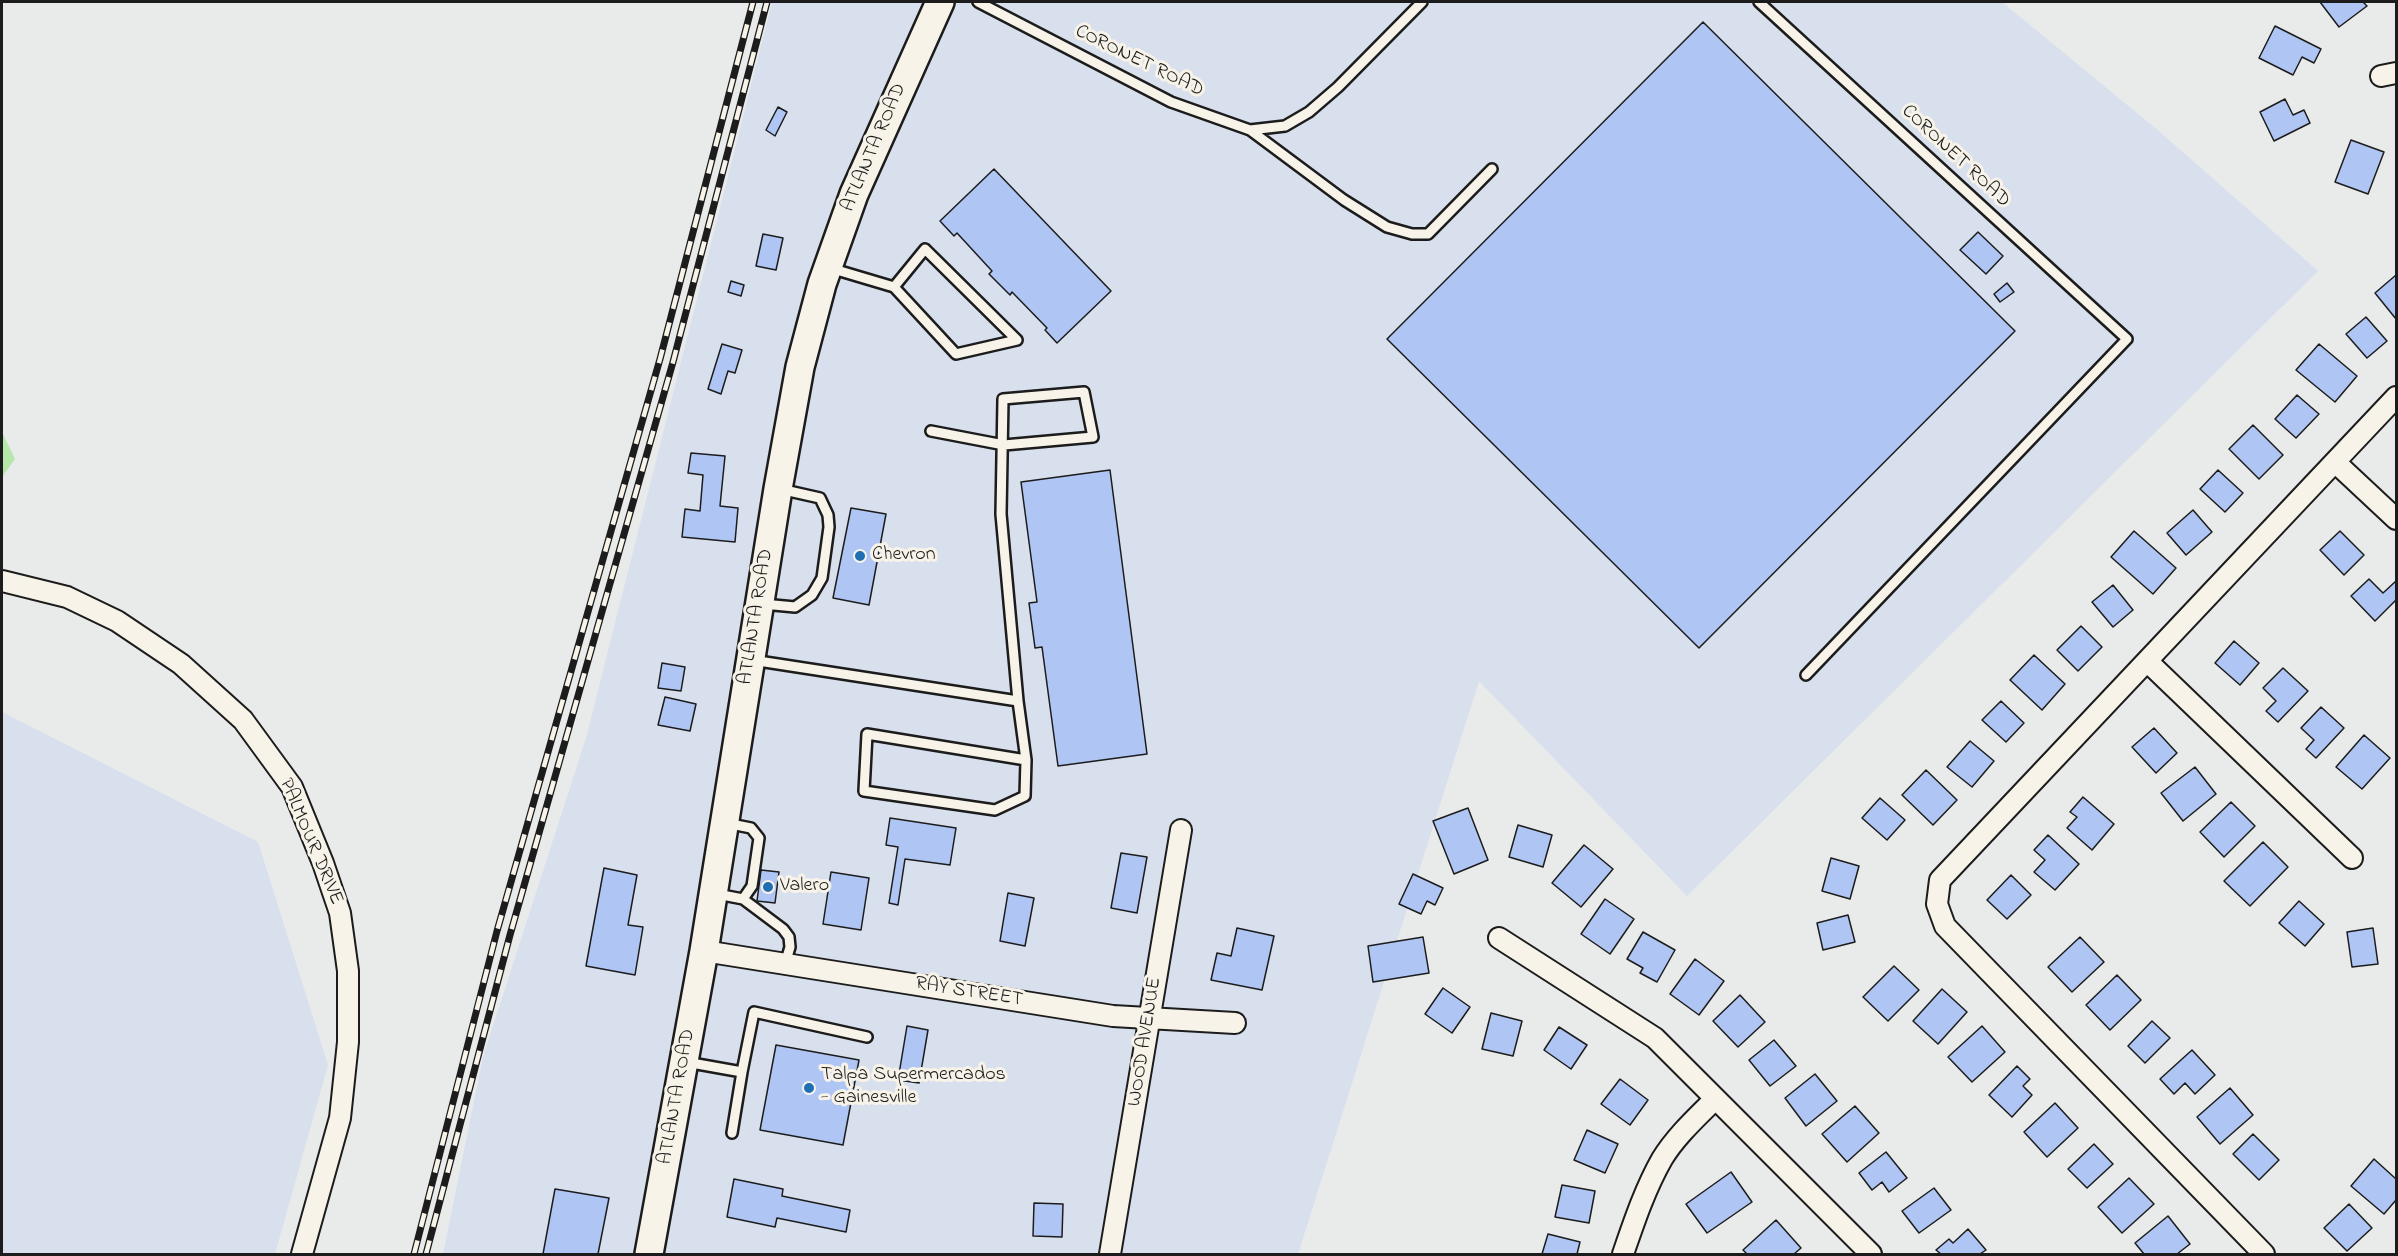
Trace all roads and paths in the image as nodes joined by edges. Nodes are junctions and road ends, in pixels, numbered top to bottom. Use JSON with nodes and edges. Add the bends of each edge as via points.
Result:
{"nodes":[{"id":1,"x":940,"y":2,"type":"edge"},
{"id":2,"x":978,"y":2,"type":"edge"},
{"id":3,"x":1422,"y":2,"type":"edge"},
{"id":4,"x":1759,"y":2,"type":"edge"},
{"id":5,"x":1250,"y":130,"type":"junction"},
{"id":6,"x":1492,"y":168,"type":"dead end"},
{"id":7,"x":828,"y":267,"type":"junction"},
{"id":8,"x":894,"y":287,"type":"junction"},
{"id":9,"x":2397,"y":397,"type":"edge"},
{"id":10,"x":931,"y":431,"type":"dead end"},
{"id":11,"x":1004,"y":444,"type":"junction"},
{"id":12,"x":2335,"y":462,"type":"junction"},
{"id":13,"x":778,"y":489,"type":"junction"},
{"id":14,"x":2397,"y":519,"type":"edge"},
{"id":15,"x":2,"y":581,"type":"edge"},
{"id":16,"x":759,"y":603,"type":"junction"},
{"id":17,"x":750,"y":660,"type":"junction"},
{"id":18,"x":2147,"y":661,"type":"junction"},
{"id":19,"x":1806,"y":675,"type":"dead end"},
{"id":20,"x":1018,"y":701,"type":"junction"},
{"id":21,"x":1026,"y":760,"type":"junction"},
{"id":22,"x":724,"y":822,"type":"junction"},
{"id":23,"x":1181,"y":830,"type":"dead end"},
{"id":24,"x":2352,"y":858,"type":"dead end"},
{"id":25,"x":713,"y":893,"type":"junction"},
{"id":26,"x":743,"y":899,"type":"junction"},
{"id":27,"x":1499,"y":938,"type":"dead end"},
{"id":28,"x":704,"y":951,"type":"junction"},
{"id":29,"x":785,"y":964,"type":"junction"},
{"id":30,"x":1150,"y":1019,"type":"junction"},
{"id":31,"x":1235,"y":1023,"type":"dead end"},
{"id":32,"x":867,"y":1037,"type":"dead end"},
{"id":33,"x":684,"y":1062,"type":"junction"},
{"id":34,"x":742,"y":1072,"type":"junction"},
{"id":35,"x":1715,"y":1099,"type":"junction"},
{"id":36,"x":732,"y":1133,"type":"dead end"},
{"id":37,"x":302,"y":1254,"type":"edge"},
{"id":38,"x":649,"y":1254,"type":"edge"},
{"id":39,"x":1110,"y":1254,"type":"edge"},
{"id":40,"x":1623,"y":1254,"type":"edge"},
{"id":41,"x":1871,"y":1254,"type":"edge"},
{"id":42,"x":2264,"y":1254,"type":"edge"}],
"edges":[{"from":1,"to":7,"type":"main road","name":"ATLANTA ROAD","via":[[854,194]]},
{"from":2,"to":5,"type":"lane","name":"CORONET ROAD","via":[[1171,102]]},
{"from":3,"to":5,"type":"lane","name":"CORONET ROAD","via":[[1309,112],[1285,126]]},
{"from":4,"to":19,"type":"lane","name":"CORONET ROAD","via":[[2127,339]]},
{"from":5,"to":6,"type":"lane","via":[[1344,200],[1387,227],[1412,234],[1428,234]]},
{"from":7,"to":8,"type":"lane"},
{"from":7,"to":13,"type":"main road","name":"ATLANTA ROAD","via":[[800,367]]},
{"from":8,"to":8,"type":"lane","via":[[925,249],[1017,340],[956,354]]},
{"from":9,"to":12,"type":"street"},
{"from":10,"to":11,"type":"lane"},
{"from":11,"to":11,"type":"lane","via":[[1003,399],[1084,392],[1093,437]]},
{"from":11,"to":20,"type":"lane","via":[[1001,514]]},
{"from":12,"to":14,"type":"street"},
{"from":12,"to":18,"type":"street"},
{"from":13,"to":16,"type":"main road","name":"ATLANTA ROAD"},
{"from":13,"to":16,"type":"lane","via":[[820,498],[829,527],[822,579],[812,595],[795,607]]},
{"from":15,"to":37,"type":"street","name":"PALMOUR DRIVE","via":[[66,597],[117,621],[181,664],[243,720],[292,787],[340,913],[348,971],[348,1042],[340,1118]]},
{"from":16,"to":17,"type":"main road","name":"ATLANTA ROAD"},
{"from":17,"to":20,"type":"lane"},
{"from":17,"to":22,"type":"main road","name":"ATLANTA ROAD"},
{"from":18,"to":24,"type":"street"},
{"from":18,"to":42,"type":"street","via":[[1940,880],[1937,904],[1946,926]]},
{"from":20,"to":21,"type":"lane"},
{"from":21,"to":21,"type":"lane","via":[[1025,796],[995,810],[864,791],[867,734]]},
{"from":22,"to":25,"type":"main road","name":"ATLANTA ROAD"},
{"from":22,"to":26,"type":"lane","via":[[751,828],[759,838],[752,885]]},
{"from":23,"to":30,"type":"street","name":"WOOD AVENUE"},
{"from":25,"to":26,"type":"lane"},
{"from":25,"to":28,"type":"main road","name":"ATLANTA ROAD"},
{"from":26,"to":29,"type":"lane","via":[[789,937]]},
{"from":27,"to":35,"type":"street","via":[[1655,1038]]},
{"from":28,"to":29,"type":"street","name":"RAY STREET"},
{"from":28,"to":33,"type":"main road","name":"ATLANTA ROAD"},
{"from":29,"to":30,"type":"street","name":"RAY STREET"},
{"from":30,"to":31,"type":"street","name":"RAY STREET"},
{"from":30,"to":39,"type":"street","name":"WOOD AVENUE"},
{"from":32,"to":34,"type":"lane","via":[[754,1012]]},
{"from":33,"to":34,"type":"lane"},
{"from":33,"to":38,"type":"main road","name":"ATLANTA ROAD"},
{"from":34,"to":36,"type":"lane"},
{"from":35,"to":40,"type":"street","via":[[1664,1157],[1642,1198]]},
{"from":35,"to":41,"type":"street"}]}
